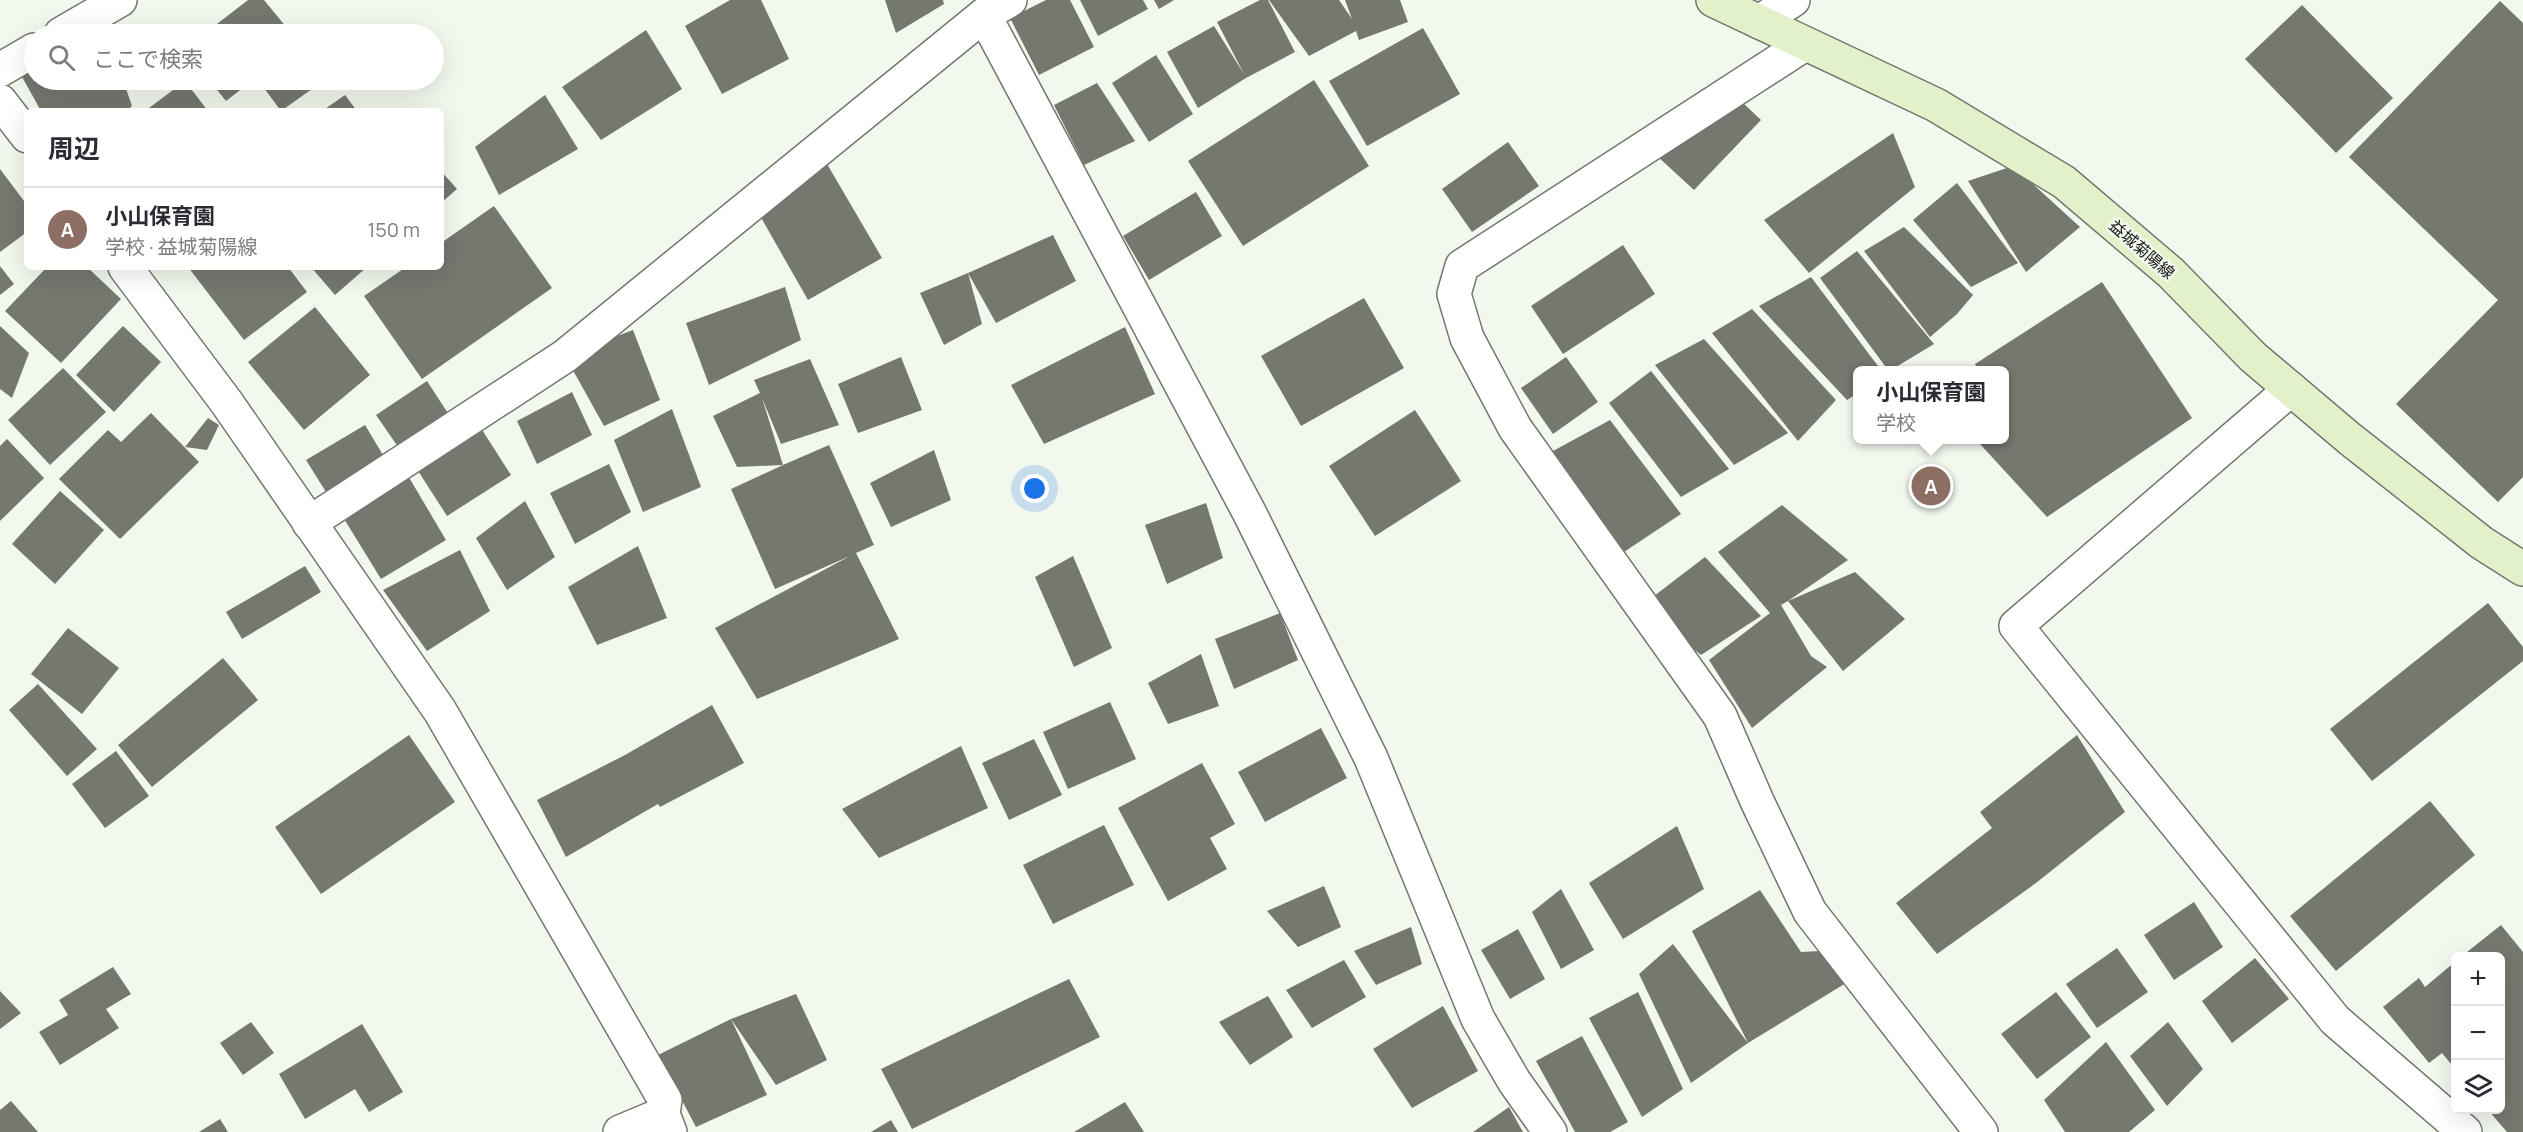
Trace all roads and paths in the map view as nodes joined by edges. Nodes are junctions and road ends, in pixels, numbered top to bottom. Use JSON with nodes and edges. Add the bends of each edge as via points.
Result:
{"nodes":[{"id":1,"x":120,"y":0,"type":"edge"},
{"id":2,"x":1713,"y":0,"type":"edge"},
{"id":3,"x":1793,"y":0,"type":"edge"},
{"id":4,"x":997,"y":8,"type":"edge"},
{"id":5,"x":1759,"y":22,"type":"junction"},
{"id":6,"x":78,"y":24,"type":"edge"},
{"id":7,"x":1805,"y":44,"type":"junction"},
{"id":8,"x":24,"y":56,"type":"edge"},
{"id":9,"x":0,"y":70,"type":"edge"},
{"id":10,"x":0,"y":101,"type":"edge"},
{"id":11,"x":24,"y":132,"type":"edge"},
{"id":12,"x":127,"y":270,"type":"edge"},
{"id":13,"x":2292,"y":389,"type":"junction"},
{"id":14,"x":309,"y":523,"type":"junction"},
{"id":15,"x":2523,"y":569,"type":"edge"},
{"id":16,"x":666,"y":1123,"type":"edge"},
{"id":17,"x":620,"y":1132,"type":"edge"},
{"id":18,"x":1550,"y":1132,"type":"edge"},
{"id":19,"x":1981,"y":1132,"type":"edge"},
{"id":20,"x":2465,"y":1132,"type":"edge"}],
"edges":[{"from":1,"to":6,"type":"street"},
{"from":2,"to":5,"type":"main road","name":"益城菊陽線"},
{"from":3,"to":5,"type":"street"},
{"from":4,"to":14,"type":"street","via":[[565,356]]},
{"from":4,"to":18,"type":"street","via":[[1371,758],[1478,1019]]},
{"from":5,"to":7,"type":"main road","name":"益城菊陽線"},
{"from":7,"to":13,"type":"main road","name":"益城菊陽線","via":[[1936,105],[2064,182],[2171,273],[2253,357]]},
{"from":7,"to":19,"type":"street","via":[[1462,266],[1454,294],[1467,338],[1515,428],[1720,716],[1810,912]]},
{"from":8,"to":9,"type":"street"},
{"from":10,"to":11,"type":"street"},
{"from":12,"to":14,"type":"street","via":[[227,403]]},
{"from":13,"to":15,"type":"main road","name":"益城菊陽線","via":[[2482,543]]},
{"from":13,"to":20,"type":"street","via":[[2016,626],[2335,1020]]},
{"from":14,"to":16,"type":"street","via":[[440,711],[665,1100]]},
{"from":16,"to":17,"type":"street"}]}
